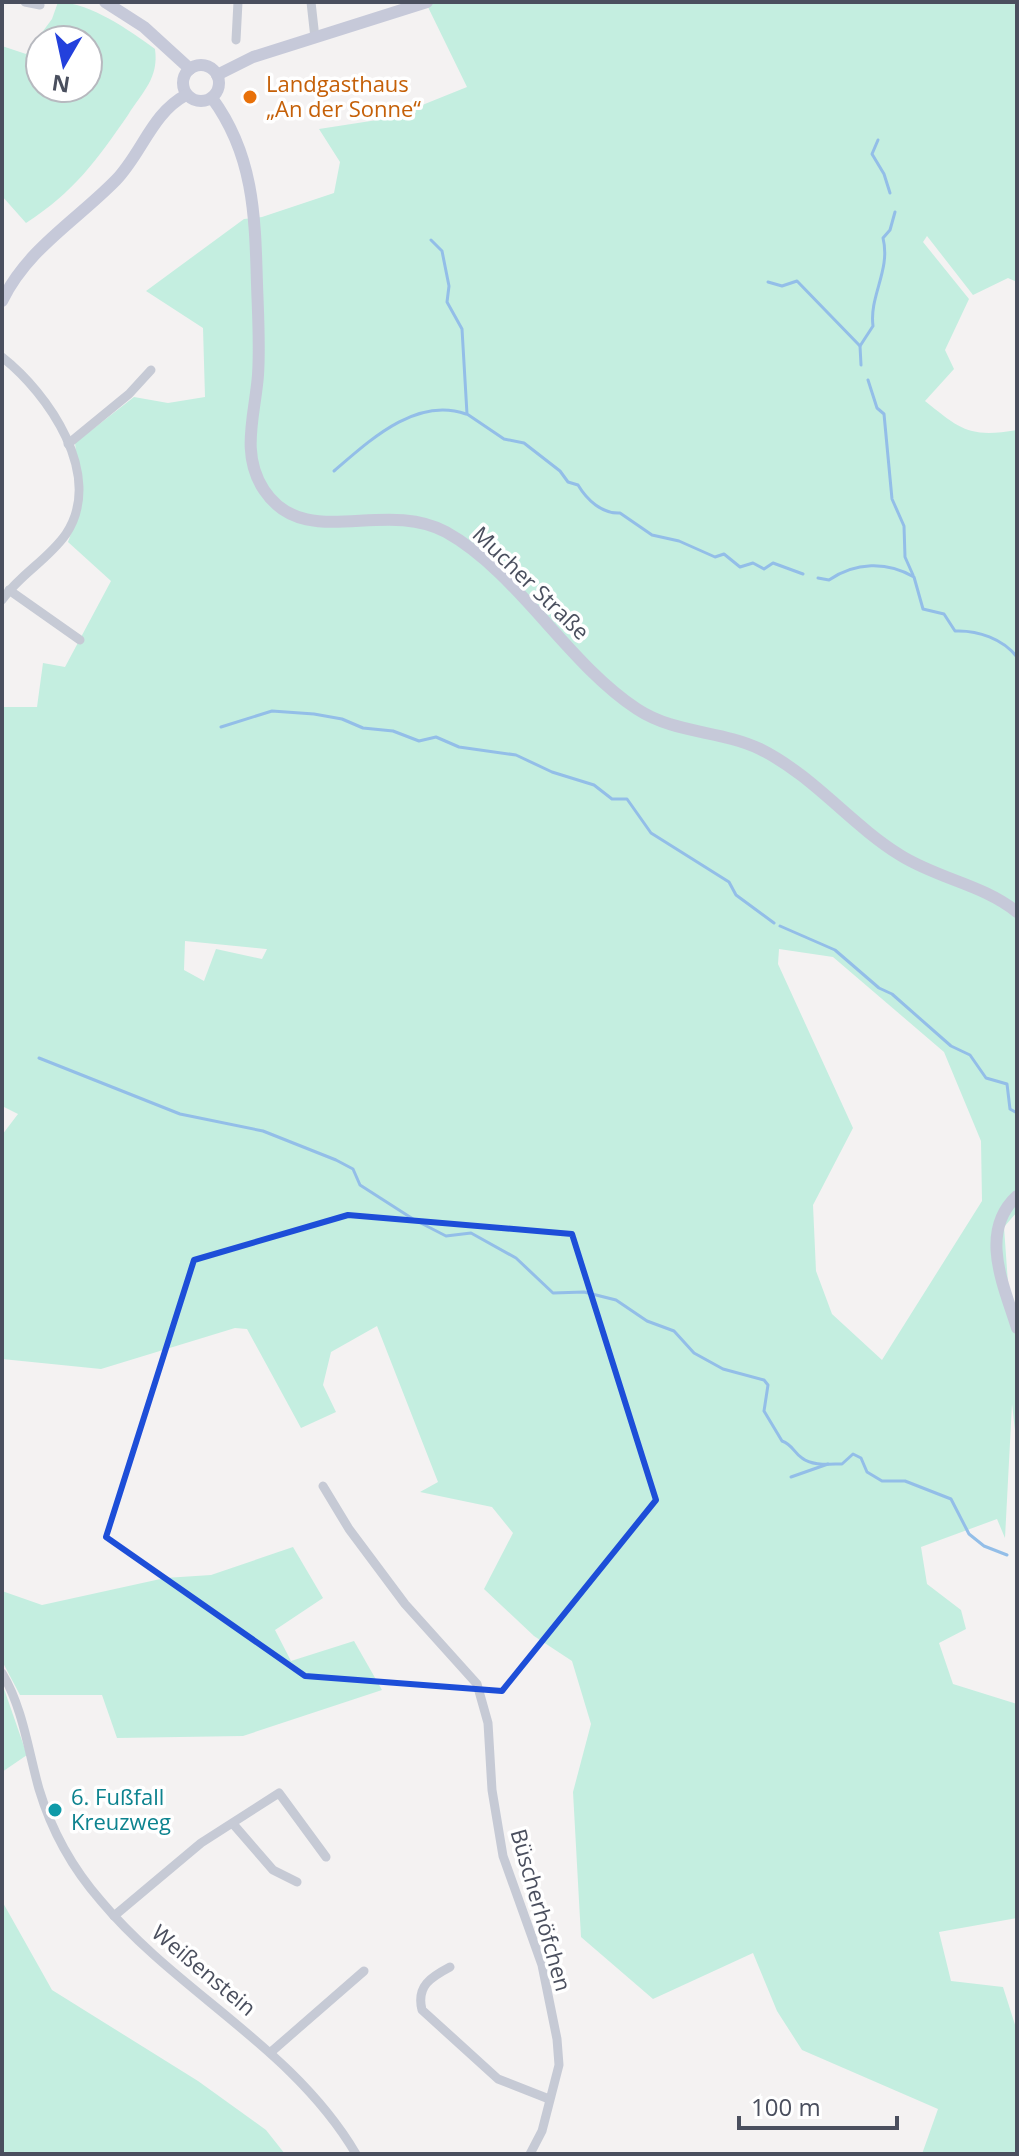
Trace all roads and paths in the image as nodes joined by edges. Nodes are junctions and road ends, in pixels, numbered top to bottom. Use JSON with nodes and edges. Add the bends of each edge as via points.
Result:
{"nodes":[{"id":1,"x":25,"y":2,"type":"edge"},
{"id":2,"x":105,"y":2,"type":"edge"},
{"id":3,"x":238,"y":2,"type":"edge"},
{"id":4,"x":311,"y":2,"type":"edge"},
{"id":5,"x":427,"y":2,"type":"edge"},
{"id":6,"x":40,"y":5,"type":"dead end"},
{"id":7,"x":315,"y":38,"type":"junction"},
{"id":8,"x":236,"y":40,"type":"dead end"},
{"id":9,"x":190,"y":69,"type":"junction"},
{"id":10,"x":217,"y":75,"type":"junction"},
{"id":11,"x":186,"y":95,"type":"junction"},
{"id":12,"x":212,"y":98,"type":"junction"},
{"id":13,"x":2,"y":301,"type":"edge"},
{"id":14,"x":2,"y":357,"type":"edge"},
{"id":15,"x":151,"y":370,"type":"dead end"},
{"id":16,"x":68,"y":444,"type":"junction"},
{"id":17,"x":9,"y":590,"type":"junction"},
{"id":18,"x":2,"y":600,"type":"edge"},
{"id":19,"x":80,"y":640,"type":"dead end"},
{"id":20,"x":1017,"y":912,"type":"edge"},
{"id":21,"x":1017,"y":1196,"type":"edge"},
{"id":22,"x":1017,"y":1328,"type":"edge"},
{"id":23,"x":323,"y":1486,"type":"dead end"},
{"id":24,"x":2,"y":1673,"type":"edge"},
{"id":25,"x":234,"y":1825,"type":"junction"},
{"id":26,"x":326,"y":1857,"type":"dead end"},
{"id":27,"x":297,"y":1882,"type":"dead end"},
{"id":28,"x":114,"y":1916,"type":"junction"},
{"id":29,"x":450,"y":1967,"type":"dead end"},
{"id":30,"x":364,"y":1971,"type":"dead end"},
{"id":31,"x":271,"y":2052,"type":"junction"},
{"id":32,"x":549,"y":2099,"type":"junction"},
{"id":33,"x":356,"y":2154,"type":"edge"},
{"id":34,"x":530,"y":2154,"type":"edge"}],
"edges":[{"from":1,"to":6,"type":"street"},
{"from":2,"to":9,"type":"main road","via":[[144,27]]},
{"from":3,"to":8,"type":"street"},
{"from":4,"to":7,"type":"street"},
{"from":5,"to":7,"type":"main road"},
{"from":7,"to":10,"type":"main road","via":[[253,57]]},
{"from":9,"to":10,"type":"main road","via":[[208,66]]},
{"from":9,"to":11,"type":"main road","via":[[183,85]]},
{"from":10,"to":12,"type":"main road","via":[[219,87]]},
{"from":11,"to":12,"type":"main road","via":[[197,101]]},
{"from":11,"to":13,"type":"main road","via":[[166,109],[117,179],[40,246]]},
{"from":12,"to":20,"type":"main road","name":"Mucher Straße","via":[[239,142],[254,200],[259,344],[250,452],[260,483],[275,503],[294,516],[320,523],[408,518],[450,534],[641,712],[677,728],[757,748],[813,783],[904,857],[980,888]]},
{"from":14,"to":16,"type":"street","via":[[37,391]]},
{"from":15,"to":16,"type":"street"},
{"from":16,"to":17,"type":"street","via":[[77,479],[73,520],[59,543]]},
{"from":17,"to":18,"type":"street"},
{"from":17,"to":19,"type":"street"},
{"from":21,"to":22,"type":"main road","via":[[999,1223],[996,1247]]},
{"from":23,"to":32,"type":"street","name":"Büscherhöfchen","via":[[405,1604],[477,1684],[488,1723],[503,1856],[542,1965],[557,2039],[559,2065]]},
{"from":24,"to":28,"type":"street","name":"Weißenstein","via":[[25,1728],[49,1818]]},
{"from":25,"to":26,"type":"street","via":[[279,1793]]},
{"from":25,"to":27,"type":"street","via":[[273,1870]]},
{"from":25,"to":28,"type":"street","via":[[201,1843]]},
{"from":28,"to":31,"type":"street","name":"Weißenstein"},
{"from":29,"to":32,"type":"street","via":[[422,1988],[422,2010],[498,2079]]},
{"from":30,"to":31,"type":"street"},
{"from":31,"to":33,"type":"street","name":"Weißenstein","via":[[326,2111]]},
{"from":32,"to":34,"type":"street","name":"Büscherhöfchen"}]}
